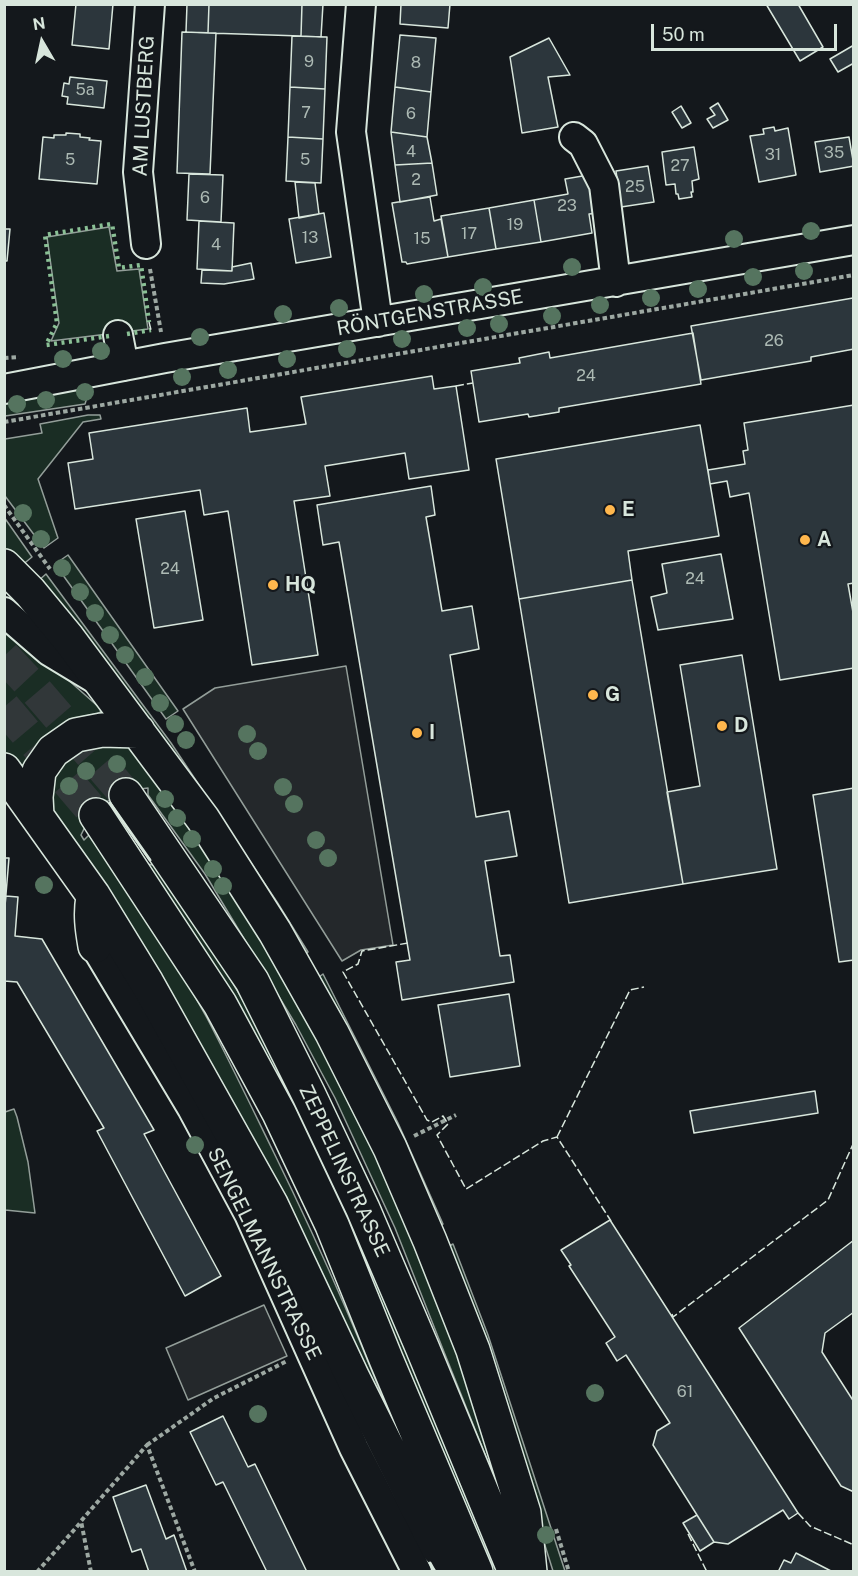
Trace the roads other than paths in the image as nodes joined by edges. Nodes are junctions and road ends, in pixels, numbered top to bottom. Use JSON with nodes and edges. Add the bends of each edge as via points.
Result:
{"nodes":[{"id":1,"x":150,"y":4,"type":"edge"},
{"id":2,"x":361,"y":4,"type":"edge"},
{"id":3,"x":574,"y":137,"type":"dead end"},
{"id":4,"x":854,"y":240,"type":"edge"},
{"id":5,"x":146,"y":244,"type":"road end"},
{"id":6,"x":616,"y":282,"type":"junction"},
{"id":7,"x":378,"y":322,"type":"junction"},
{"id":8,"x":118,"y":335,"type":"dead end"},
{"id":9,"x":124,"y":366,"type":"junction"},
{"id":10,"x":5,"y":388,"type":"edge"},
{"id":11,"x":4,"y":566,"type":"edge"},
{"id":12,"x":4,"y":612,"type":"edge"},
{"id":13,"x":102,"y":682,"type":"junction"},
{"id":14,"x":138,"y":731,"type":"junction"},
{"id":15,"x":4,"y":770,"type":"edge"},
{"id":16,"x":126,"y":795,"type":"tunnel mouth"},
{"id":17,"x":96,"y":814,"type":"tunnel mouth"},
{"id":18,"x":37,"y":816,"type":"junction"},
{"id":19,"x":93,"y":895,"type":"junction"},
{"id":20,"x":95,"y":946,"type":"joint"},
{"id":21,"x":417,"y":1572,"type":"edge"},
{"id":22,"x":460,"y":1572,"type":"edge"},
{"id":23,"x":476,"y":1572,"type":"edge"},
{"id":24,"x":515,"y":1572,"type":"edge"},
{"id":25,"x":530,"y":1572,"type":"edge"}],
"edges":[{"from":1,"to":5,"type":"street","name":"AM LUSTBERG","via":[[138,172]]},
{"from":2,"to":7,"type":"street","via":[[351,132]]},
{"from":3,"to":6,"type":"street","via":[[583,144],[604,185]]},
{"from":4,"to":6,"type":"street","name":"RÖNTGENSTRASSE"},
{"from":6,"to":7,"type":"street","name":"RÖNTGENSTRASSE"},
{"from":7,"to":9,"type":"street","name":"RÖNTGENSTRASSE"},
{"from":8,"to":9,"type":"street"},
{"from":9,"to":10,"type":"street","name":"RÖNTGENSTRASSE"},
{"from":11,"to":13,"type":"highway","via":[[30,592]]},
{"from":12,"to":13,"type":"street","via":[[49,651]]},
{"from":13,"to":14,"type":"highway"},
{"from":14,"to":18,"type":"highway","via":[[102,730],[76,735],[53,751],[39,771]]},
{"from":14,"to":25,"type":"highway","via":[[202,819],[275,932],[390,1148],[472,1350],[524,1513]]},
{"from":15,"to":18,"type":"highway"},
{"from":16,"to":24,"type":"highway","name":"ZEPPELINSTRASSE","via":[[252,981],[299,1074],[363,1209]]},
{"from":17,"to":23,"type":"highway","name":"ZEPPELINSTRASSE","via":[[220,1004],[279,1113],[332,1225]]},
{"from":18,"to":19,"type":"highway"},
{"from":19,"to":20,"type":"highway","via":[[91,927]]},
{"from":19,"to":22,"type":"highway","via":[[271,1204],[437,1546]]},
{"from":20,"to":21,"type":"street","name":"SENGELMANNSTRASSE","via":[[192,1108],[243,1203],[354,1448]]}]}
